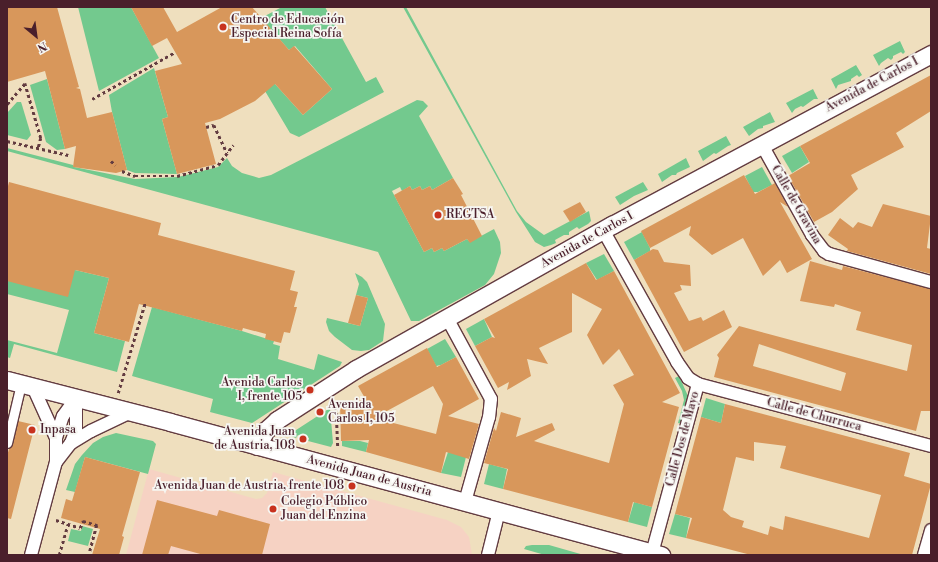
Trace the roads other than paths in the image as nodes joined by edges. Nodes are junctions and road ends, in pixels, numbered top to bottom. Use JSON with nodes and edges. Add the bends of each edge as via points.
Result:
{"nodes":[{"id":1,"x":931,"y":54,"type":"edge"},
{"id":2,"x":762,"y":145,"type":"junction"},
{"id":3,"x":603,"y":230,"type":"junction"},
{"id":4,"x":931,"y":282,"type":"edge"},
{"id":5,"x":447,"y":318,"type":"junction"},
{"id":6,"x":20,"y":384,"type":"edge"},
{"id":7,"x":698,"y":384,"type":"junction"},
{"id":8,"x":76,"y":398,"type":"junction"},
{"id":9,"x":131,"y":412,"type":"junction"},
{"id":10,"x":56,"y":438,"type":"junction"},
{"id":11,"x":7,"y":443,"type":"edge"},
{"id":12,"x":71,"y":443,"type":"junction"},
{"id":13,"x":257,"y":446,"type":"junction"},
{"id":14,"x":931,"y":446,"type":"edge"},
{"id":15,"x":56,"y":462,"type":"junction"},
{"id":16,"x":465,"y":502,"type":"junction"},
{"id":17,"x":499,"y":511,"type":"junction"},
{"id":18,"x":931,"y":530,"type":"edge"},
{"id":19,"x":657,"y":554,"type":"edge"},
{"id":20,"x":31,"y":555,"type":"edge"},
{"id":21,"x":488,"y":555,"type":"edge"},
{"id":22,"x":924,"y":555,"type":"edge"}],
"edges":[{"from":1,"to":2,"type":"main road","name":"Avenida de Carlos I"},
{"from":2,"to":3,"type":"main road","name":"Avenida de Carlos I"},
{"from":2,"to":4,"type":"street","name":"Calle de Gravina","via":[[812,235],[824,251]]},
{"from":3,"to":5,"type":"main road","name":"Avenida de Carlos I"},
{"from":3,"to":7,"type":"street","name":"Calle Dos de Mayo","via":[[677,362],[688,378]]},
{"from":5,"to":13,"type":"main road","name":"Avenida de Carlos I","via":[[356,369],[277,420],[266,430]]},
{"from":5,"to":16,"type":"street","via":[[491,399],[489,418]]},
{"from":6,"to":8,"type":"main road","name":"Avenida Juan de Austria"},
{"from":6,"to":10,"type":"street"},
{"from":6,"to":11,"type":"street"},
{"from":7,"to":14,"type":"street","name":"Calle de Churruca"},
{"from":7,"to":19,"type":"street","name":"Calle Dos de Mayo"},
{"from":8,"to":9,"type":"main road","name":"Avenida Juan de Austria"},
{"from":8,"to":10,"type":"street","via":[[63,416]]},
{"from":8,"to":12,"type":"street","via":[[76,430]]},
{"from":9,"to":12,"type":"street","via":[[91,430]]},
{"from":9,"to":13,"type":"main road","name":"Avenida Juan de Austria"},
{"from":10,"to":15,"type":"street"},
{"from":12,"to":15,"type":"street"},
{"from":13,"to":16,"type":"main road","name":"Avenida Juan de Austria"},
{"from":15,"to":20,"type":"street"},
{"from":16,"to":17,"type":"main road","name":"Avenida Juan de Austria"},
{"from":17,"to":19,"type":"main road","name":"Avenida Juan de Austria"},
{"from":17,"to":21,"type":"street"},
{"from":18,"to":22,"type":"street"}]}
